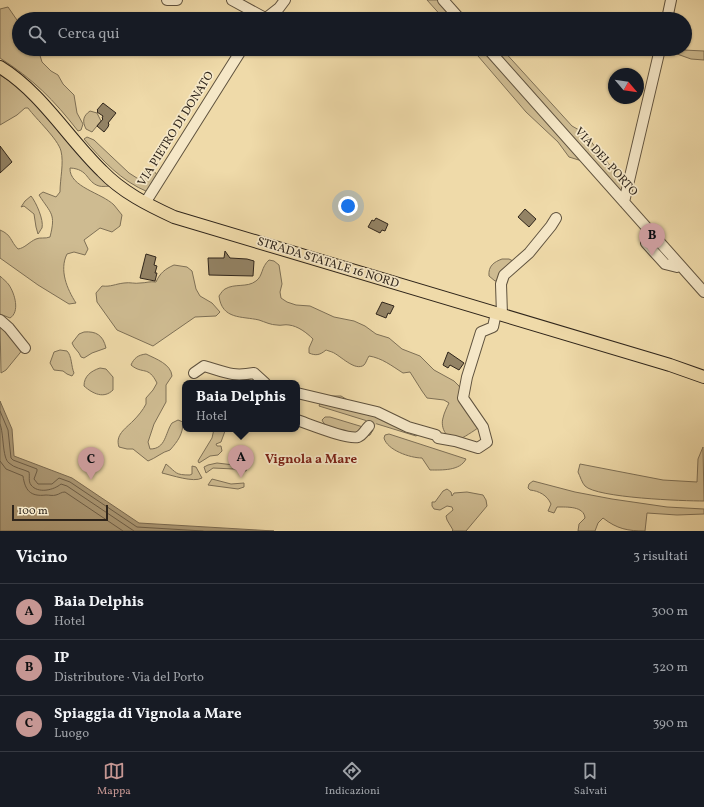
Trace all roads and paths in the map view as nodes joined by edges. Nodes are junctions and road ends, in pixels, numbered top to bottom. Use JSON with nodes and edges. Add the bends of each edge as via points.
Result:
{"nodes":[{"id":1,"x":167,"y":0,"type":"edge"},
{"id":2,"x":177,"y":0,"type":"edge"},
{"id":3,"x":232,"y":0,"type":"edge"},
{"id":4,"x":284,"y":0,"type":"edge"},
{"id":5,"x":443,"y":0,"type":"edge"},
{"id":6,"x":671,"y":0,"type":"edge"},
{"id":7,"x":254,"y":12,"type":"edge"},
{"id":8,"x":273,"y":12,"type":"edge"},
{"id":9,"x":454,"y":12,"type":"edge"},
{"id":10,"x":668,"y":12,"type":"edge"},
{"id":11,"x":238,"y":56,"type":"edge"},
{"id":12,"x":494,"y":56,"type":"edge"},
{"id":13,"x":658,"y":56,"type":"edge"},
{"id":14,"x":0,"y":67,"type":"edge"},
{"id":15,"x":624,"y":202,"type":"junction"},
{"id":16,"x":145,"y":203,"type":"junction"},
{"id":17,"x":556,"y":218,"type":"dead end"},
{"id":18,"x":704,"y":292,"type":"edge"},
{"id":19,"x":499,"y":314,"type":"junction"},
{"id":20,"x":0,"y":320,"type":"edge"},
{"id":21,"x":25,"y":348,"type":"dead end"},
{"id":22,"x":194,"y":373,"type":"dead end"},
{"id":23,"x":704,"y":377,"type":"edge"},
{"id":24,"x":261,"y":380,"type":"edge"},
{"id":25,"x":300,"y":395,"type":"edge"},
{"id":26,"x":300,"y":421,"type":"edge"},
{"id":27,"x":368,"y":426,"type":"tunnel mouth"}],
"edges":[{"from":1,"to":2,"type":"street"},
{"from":3,"to":7,"type":"street"},
{"from":4,"to":8,"type":"street"},
{"from":5,"to":9,"type":"street"},
{"from":6,"to":10,"type":"street"},
{"from":11,"to":16,"type":"street","name":"VIA PIETRO DI DONATO"},
{"from":12,"to":15,"type":"street","name":"VIA DEL PORTO"},
{"from":13,"to":15,"type":"street"},
{"from":14,"to":16,"type":"main road","name":"STRADA STATALE 16 NORD","via":[[27,86],[102,172]]},
{"from":15,"to":18,"type":"street","name":"VIA DEL PORTO"},
{"from":16,"to":19,"type":"main road","name":"STRADA STATALE 16 NORD","via":[[174,217]]},
{"from":17,"to":19,"type":"street","via":[[529,253],[504,275]]},
{"from":19,"to":23,"type":"main road","name":"STRADA STATALE 16 NORD"},
{"from":19,"to":25,"type":"street","via":[[493,327],[481,332],[463,398],[484,427],[487,442],[478,448],[438,438],[377,412]]},
{"from":20,"to":21,"type":"street"},
{"from":22,"to":24,"type":"street","via":[[204,366],[242,376],[254,373]]},
{"from":26,"to":27,"type":"street","via":[[356,438],[362,435]]}]}
